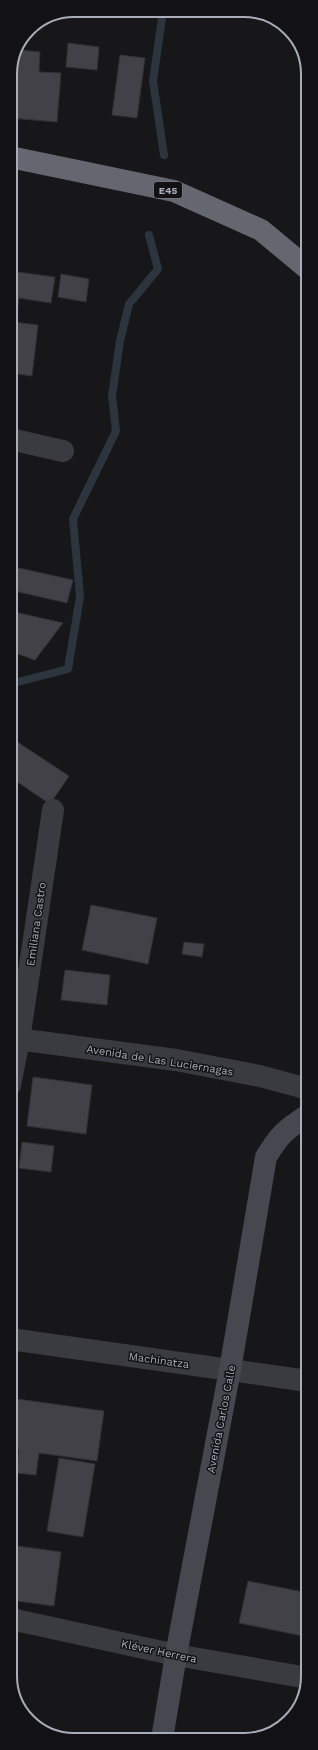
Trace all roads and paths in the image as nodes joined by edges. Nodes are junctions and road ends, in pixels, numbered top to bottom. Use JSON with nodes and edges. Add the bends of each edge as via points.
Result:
{"nodes":[{"id":1,"x":17,"y":158,"type":"edge"},
{"id":2,"x":301,"y":263,"type":"edge"},
{"id":3,"x":17,"y":441,"type":"edge"},
{"id":4,"x":64,"y":451,"type":"dead end"},
{"id":5,"x":53,"y":810,"type":"dead end"},
{"id":6,"x":17,"y":1027,"type":"edge"},
{"id":7,"x":17,"y":1039,"type":"edge"},
{"id":8,"x":301,"y":1087,"type":"edge"},
{"id":9,"x":301,"y":1120,"type":"edge"},
{"id":10,"x":17,"y":1340,"type":"edge"},
{"id":11,"x":230,"y":1370,"type":"junction"},
{"id":12,"x":301,"y":1380,"type":"edge"},
{"id":13,"x":17,"y":1621,"type":"edge"},
{"id":14,"x":176,"y":1655,"type":"junction"},
{"id":15,"x":301,"y":1677,"type":"edge"},
{"id":16,"x":163,"y":1733,"type":"edge"}],
"edges":[{"from":1,"to":2,"type":"highway","number":"E45","via":[[174,191],[261,230]]},
{"from":3,"to":4,"type":"street"},
{"from":5,"to":6,"type":"street","name":"Emiliana Castro"},
{"from":7,"to":8,"type":"street","name":"Avenida de Las Luciernagas","via":[[176,1060],[260,1076]]},
{"from":9,"to":11,"type":"street","name":"Avenida Carlos Calle","via":[[278,1137],[266,1157]]},
{"from":10,"to":11,"type":"street","name":"Machinatza"},
{"from":11,"to":12,"type":"street","name":"Machinatza"},
{"from":11,"to":14,"type":"street","name":"Avenida Carlos Calle"},
{"from":13,"to":14,"type":"street","name":"Kléver Herrera"},
{"from":14,"to":15,"type":"street","name":"Kléver Herrera"},
{"from":14,"to":16,"type":"street","name":"Avenida Carlos Calle"}]}
